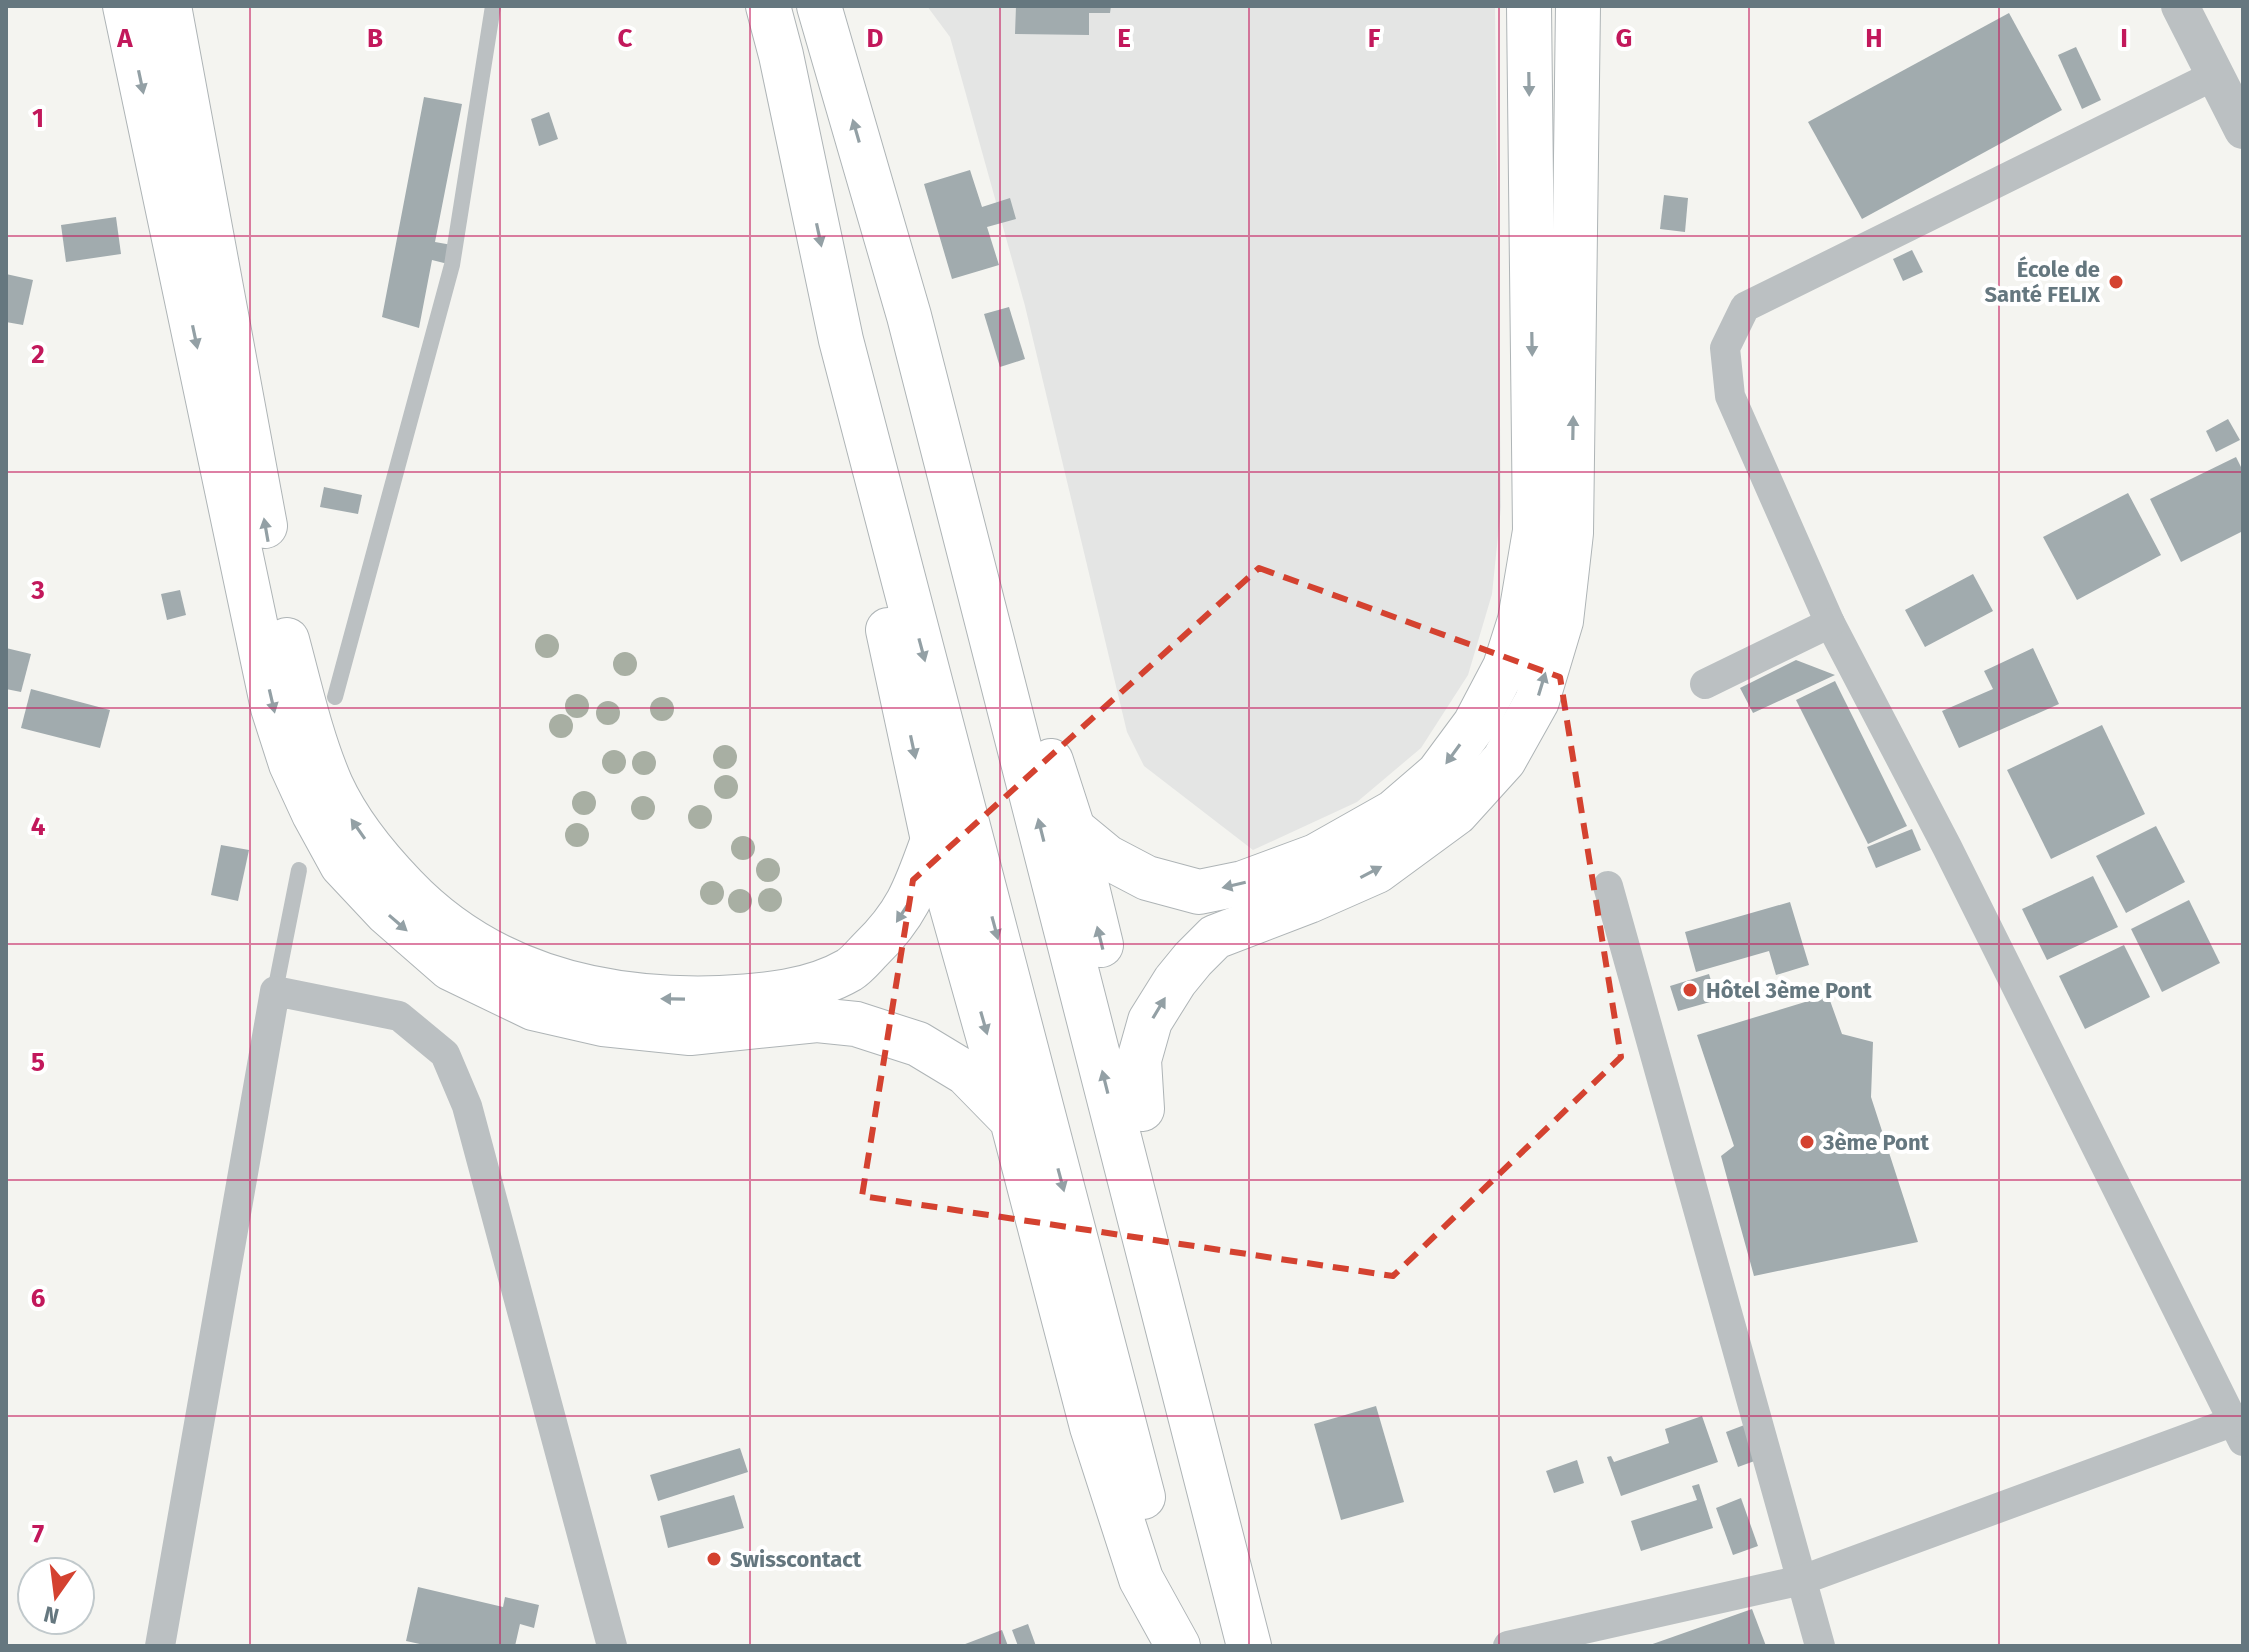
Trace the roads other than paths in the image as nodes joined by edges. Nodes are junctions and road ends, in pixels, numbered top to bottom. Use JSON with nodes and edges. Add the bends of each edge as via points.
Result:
{"nodes":[{"id":1,"x":125,"y":6,"type":"edge"},
{"id":2,"x":169,"y":6,"type":"edge"},
{"id":3,"x":493,"y":6,"type":"edge"},
{"id":4,"x":768,"y":6,"type":"edge"},
{"id":5,"x":819,"y":6,"type":"edge"},
{"id":6,"x":1529,"y":6,"type":"edge"},
{"id":7,"x":1578,"y":6,"type":"edge"},
{"id":8,"x":2180,"y":6,"type":"edge"},
{"id":9,"x":2215,"y":75,"type":"junction"},
{"id":10,"x":2243,"y":130,"type":"edge"},
{"id":11,"x":909,"y":316,"type":"junction"},
{"id":12,"x":841,"y":340,"type":"junction"},
{"id":13,"x":1830,"y":623,"type":"junction"},
{"id":14,"x":1705,"y":684,"type":"dead end"},
{"id":15,"x":335,"y":697,"type":"dead end"},
{"id":16,"x":1073,"y":829,"type":"junction"},
{"id":17,"x":933,"y":840,"type":"junction"},
{"id":18,"x":299,"y":870,"type":"dead end"},
{"id":19,"x":1608,"y":886,"type":"dead end"},
{"id":20,"x":275,"y":991,"type":"junction"},
{"id":21,"x":1142,"y":1109,"type":"junction"},
{"id":22,"x":1012,"y":1120,"type":"junction"},
{"id":23,"x":2240,"y":1427,"type":"edge"},
{"id":24,"x":1802,"y":1580,"type":"junction"},
{"id":25,"x":1235,"y":1589,"type":"junction"},
{"id":26,"x":160,"y":1646,"type":"edge"},
{"id":27,"x":612,"y":1646,"type":"edge"},
{"id":28,"x":1180,"y":1646,"type":"edge"},
{"id":29,"x":1249,"y":1646,"type":"edge"},
{"id":30,"x":1508,"y":1646,"type":"edge"},
{"id":31,"x":1820,"y":1646,"type":"edge"}],
"edges":[{"from":1,"to":22,"type":"main road","one_way":true,"via":[[273,708],[291,764],[342,865],[450,968],[533,1008],[603,1024],[690,1033],[817,1020],[856,1024],[918,1044],[966,1073]]},
{"from":17,"to":2,"type":"main road","one_way":true,"via":[[900,918],[851,969],[810,987],[754,996],[670,1000],[599,991],[541,976],[488,951],[406,888],[358,831],[331,785],[299,688]]},
{"from":3,"to":15,"type":"lane","via":[[452,265]]},
{"from":4,"to":12,"type":"main road","one_way":true},
{"from":11,"to":5,"type":"main road","one_way":true},
{"from":6,"to":16,"type":"main road","one_way":true,"via":[[1535,531],[1520,620],[1505,667],[1475,724],[1438,774],[1394,812],[1316,856],[1243,883],[1199,892],[1147,878],[1107,857]]},
{"from":21,"to":7,"type":"main road","one_way":true,"via":[[1139,1060],[1150,1021],[1193,959],[1215,937],[1377,871],[1456,813],[1504,760],[1537,701],[1561,621],[1571,533]]},
{"from":8,"to":9,"type":"street"},
{"from":9,"to":10,"type":"street"},
{"from":9,"to":13,"type":"street","via":[[1745,307],[1725,348],[1730,396]]},
{"from":11,"to":16,"type":"main road"},
{"from":25,"to":11,"type":"main road","one_way":true},
{"from":12,"to":17,"type":"main road","one_way":true,"via":[[888,627]]},
{"from":12,"to":28,"type":"main road","one_way":true},
{"from":13,"to":14,"type":"street"},
{"from":13,"to":23,"type":"street"},
{"from":21,"to":16,"type":"main road","one_way":true},
{"from":17,"to":22,"type":"main road","one_way":true},
{"from":18,"to":20,"type":"lane"},
{"from":19,"to":24,"type":"street"},
{"from":20,"to":26,"type":"street"},
{"from":20,"to":27,"type":"street","via":[[399,1016],[445,1054],[467,1106]]},
{"from":21,"to":25,"type":"main road","via":[[1219,1446]]},
{"from":22,"to":28,"type":"main road","via":[[1096,1441],[1141,1579]]},
{"from":23,"to":24,"type":"street"},
{"from":24,"to":30,"type":"street"},
{"from":24,"to":31,"type":"street"},
{"from":25,"to":29,"type":"main road"}]}
